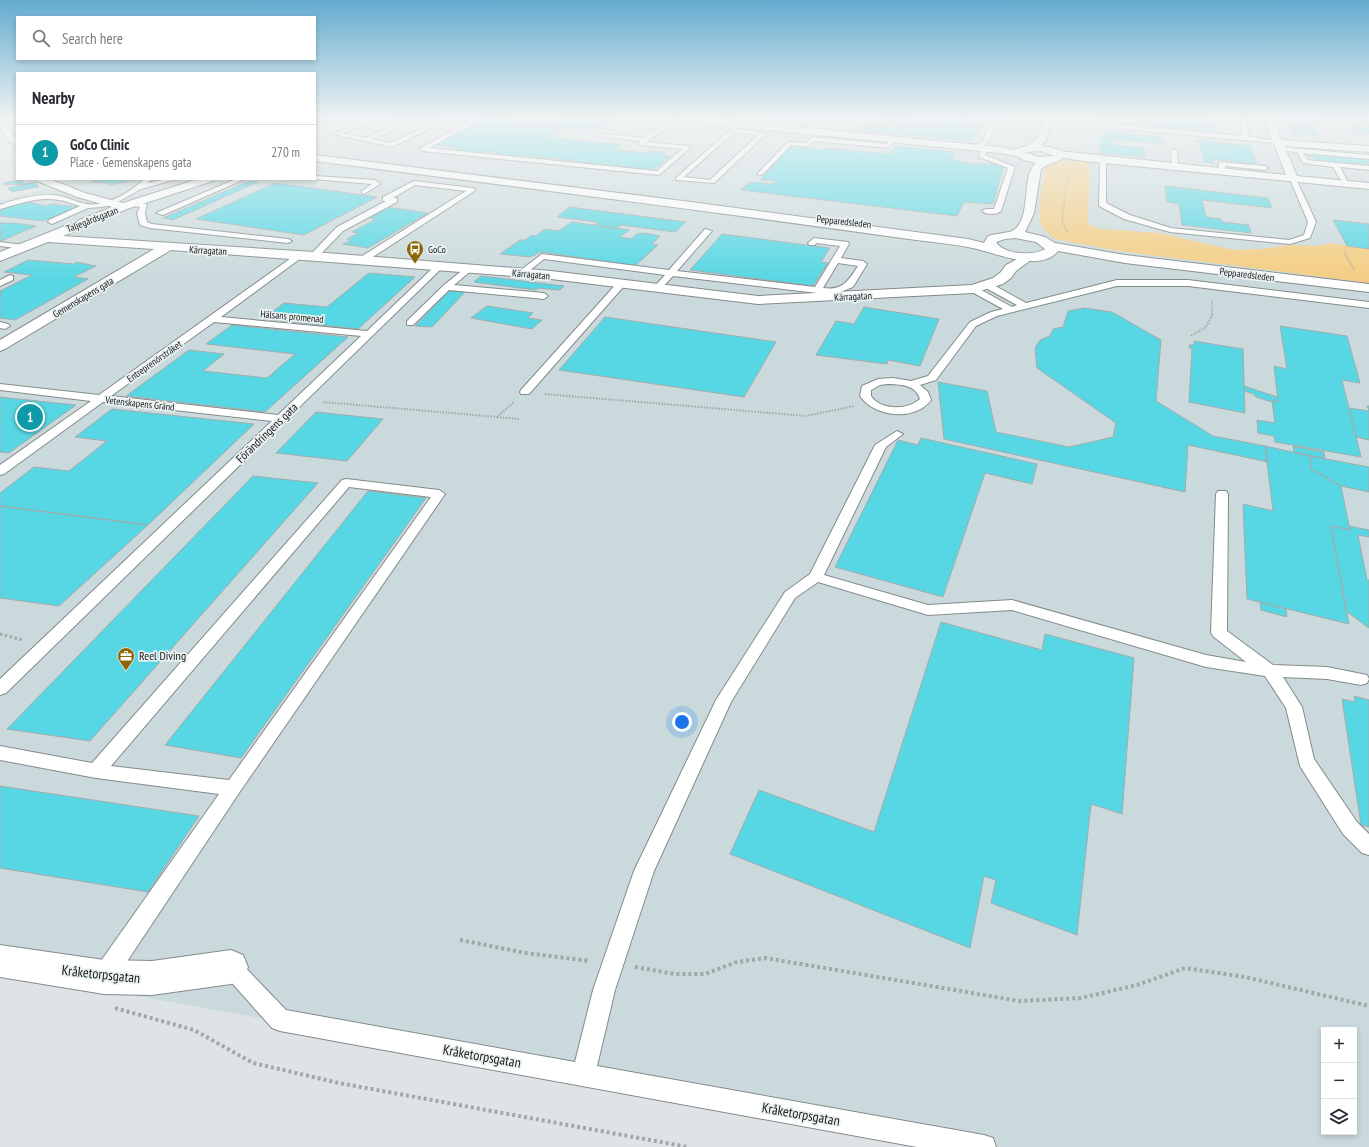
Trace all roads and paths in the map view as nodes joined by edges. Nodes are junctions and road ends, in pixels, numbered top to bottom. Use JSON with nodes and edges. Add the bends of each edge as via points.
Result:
{"nodes":[{"id":1,"x":431,"y":173,"type":"edge"},
{"id":2,"x":685,"y":173,"type":"edge"},
{"id":3,"x":722,"y":173,"type":"edge"},
{"id":4,"x":1010,"y":173,"type":"edge"},
{"id":5,"x":1035,"y":173,"type":"edge"},
{"id":6,"x":1068,"y":173,"type":"edge"},
{"id":7,"x":1103,"y":173,"type":"edge"},
{"id":8,"x":1229,"y":173,"type":"edge"},
{"id":9,"x":1290,"y":173,"type":"edge"},
{"id":10,"x":1342,"y":173,"type":"edge"},
{"id":11,"x":1345,"y":177,"type":"junction"},
{"id":12,"x":316,"y":178,"type":"edge"},
{"id":13,"x":1293,"y":178,"type":"junction"},
{"id":14,"x":44,"y":180,"type":"edge"},
{"id":15,"x":147,"y":180,"type":"edge"},
{"id":16,"x":170,"y":180,"type":"edge"},
{"id":17,"x":206,"y":180,"type":"edge"},
{"id":18,"x":240,"y":180,"type":"edge"},
{"id":19,"x":1369,"y":186,"type":"edge"},
{"id":20,"x":141,"y":187,"type":"junction"},
{"id":21,"x":364,"y":192,"type":"dead end"},
{"id":22,"x":107,"y":203,"type":"junction"},
{"id":23,"x":128,"y":205,"type":"junction"},
{"id":24,"x":87,"y":206,"type":"junction"},
{"id":25,"x":0,"y":207,"type":"edge"},
{"id":26,"x":986,"y":211,"type":"dead end"},
{"id":27,"x":160,"y":213,"type":"dead end"},
{"id":28,"x":1029,"y":216,"type":"junction"},
{"id":29,"x":52,"y":222,"type":"dead end"},
{"id":30,"x":708,"y":230,"type":"dead end"},
{"id":31,"x":1014,"y":235,"type":"junction"},
{"id":32,"x":1063,"y":235,"type":"dead end"},
{"id":33,"x":43,"y":238,"type":"junction"},
{"id":34,"x":264,"y":239,"type":"junction"},
{"id":35,"x":288,"y":241,"type":"dead end"},
{"id":36,"x":994,"y":243,"type":"junction"},
{"id":37,"x":0,"y":244,"type":"edge"},
{"id":38,"x":812,"y":244,"type":"dead end"},
{"id":39,"x":1046,"y":245,"type":"junction"},
{"id":40,"x":24,"y":247,"type":"junction"},
{"id":41,"x":167,"y":247,"type":"junction"},
{"id":42,"x":1344,"y":252,"type":"dead end"},
{"id":43,"x":257,"y":253,"type":"junction"},
{"id":44,"x":307,"y":256,"type":"junction"},
{"id":45,"x":0,"y":257,"type":"edge"},
{"id":46,"x":1029,"y":257,"type":"junction"},
{"id":47,"x":1125,"y":259,"type":"junction"},
{"id":48,"x":362,"y":260,"type":"junction"},
{"id":49,"x":836,"y":260,"type":"junction"},
{"id":50,"x":440,"y":266,"type":"junction"},
{"id":51,"x":469,"y":268,"type":"junction"},
{"id":52,"x":1011,"y":268,"type":"junction"},
{"id":53,"x":1356,"y":272,"type":"dead end"},
{"id":54,"x":521,"y":273,"type":"junction"},
{"id":55,"x":672,"y":273,"type":"junction"},
{"id":56,"x":10,"y":278,"type":"dead end"},
{"id":57,"x":0,"y":283,"type":"edge"},
{"id":58,"x":622,"y":284,"type":"junction"},
{"id":59,"x":987,"y":285,"type":"junction"},
{"id":60,"x":447,"y":287,"type":"junction"},
{"id":61,"x":657,"y":288,"type":"junction"},
{"id":62,"x":1369,"y":288,"type":"edge"},
{"id":63,"x":973,"y":289,"type":"junction"},
{"id":64,"x":826,"y":293,"type":"junction"},
{"id":65,"x":544,"y":296,"type":"dead end"},
{"id":66,"x":1212,"y":297,"type":"dead end"},
{"id":67,"x":1369,"y":305,"type":"edge"},
{"id":68,"x":1025,"y":306,"type":"junction"},
{"id":69,"x":1011,"y":310,"type":"junction"},
{"id":70,"x":213,"y":319,"type":"junction"},
{"id":71,"x":410,"y":323,"type":"dead end"},
{"id":72,"x":369,"y":334,"type":"junction"},
{"id":73,"x":1191,"y":336,"type":"dead end"},
{"id":74,"x":0,"y":346,"type":"edge"},
{"id":75,"x":912,"y":384,"type":"junction"},
{"id":76,"x":0,"y":387,"type":"edge"},
{"id":77,"x":525,"y":392,"type":"junction"},
{"id":78,"x":100,"y":399,"type":"junction"},
{"id":79,"x":300,"y":401,"type":"junction"},
{"id":80,"x":870,"y":403,"type":"junction"},
{"id":81,"x":497,"y":416,"type":"junction"},
{"id":82,"x":281,"y":419,"type":"junction"},
{"id":83,"x":519,"y":419,"type":"dead end"},
{"id":84,"x":897,"y":434,"type":"dead end"},
{"id":85,"x":2,"y":467,"type":"edge"},
{"id":86,"x":1222,"y":494,"type":"dead end"},
{"id":87,"x":816,"y":577,"type":"junction"},
{"id":88,"x":1270,"y":671,"type":"junction"},
{"id":89,"x":1361,"y":680,"type":"dead end"},
{"id":90,"x":0,"y":689,"type":"edge"},
{"id":91,"x":0,"y":754,"type":"edge"},
{"id":92,"x":96,"y":772,"type":"junction"},
{"id":93,"x":233,"y":788,"type":"junction"},
{"id":94,"x":1369,"y":847,"type":"edge"},
{"id":95,"x":460,"y":940,"type":"dead end"},
{"id":96,"x":0,"y":961,"type":"edge"},
{"id":97,"x":613,"y":964,"type":"junction"},
{"id":98,"x":231,"y":967,"type":"joint"},
{"id":99,"x":106,"y":992,"type":"junction"},
{"id":100,"x":1369,"y":1006,"type":"edge"},
{"id":101,"x":583,"y":1074,"type":"junction"},
{"id":102,"x":688,"y":1147,"type":"edge"},
{"id":103,"x":984,"y":1147,"type":"edge"}],
"edges":[{"from":1,"to":36,"type":"street","name":"Pepparedsleden","via":[[968,243]]},
{"from":2,"to":3,"type":"lane","via":[[678,179],[712,182]]},
{"from":4,"to":26,"type":"lane","via":[[997,211]]},
{"from":5,"to":28,"type":"street"},
{"from":6,"to":32,"type":"path","via":[[1062,221],[1068,230]]},
{"from":7,"to":13,"type":"lane","via":[[1102,204],[1127,218],[1170,230],[1290,242],[1307,236],[1312,222]]},
{"from":8,"to":13,"type":"street"},
{"from":9,"to":13,"type":"street"},
{"from":10,"to":11,"type":"lane"},
{"from":11,"to":13,"type":"street"},
{"from":11,"to":19,"type":"street"},
{"from":12,"to":21,"type":"lane","via":[[377,184]]},
{"from":14,"to":22,"type":"street"},
{"from":15,"to":20,"type":"lane"},
{"from":16,"to":20,"type":"lane"},
{"from":17,"to":23,"type":"street","name":"Taljegårdsgatan"},
{"from":18,"to":27,"type":"lane"},
{"from":20,"to":22,"type":"lane"},
{"from":22,"to":23,"type":"street"},
{"from":22,"to":24,"type":"lane"},
{"from":23,"to":33,"type":"street","name":"Taljegårdsgatan"},
{"from":23,"to":34,"type":"lane","via":[[144,206],[143,223],[150,226]]},
{"from":24,"to":25,"type":"lane","via":[[66,198],[48,197],[13,202]]},
{"from":24,"to":29,"type":"lane"},
{"from":28,"to":31,"type":"street"},
{"from":28,"to":36,"type":"street","via":[[1002,231]]},
{"from":28,"to":39,"type":"street"},
{"from":30,"to":55,"type":"lane"},
{"from":31,"to":36,"type":"street"},
{"from":31,"to":39,"type":"street","via":[[1033,237]]},
{"from":33,"to":40,"type":"street","name":"Taljegårdsgatan"},
{"from":33,"to":41,"type":"street","name":"Kärragatan"},
{"from":34,"to":35,"type":"lane"},
{"from":34,"to":43,"type":"lane","via":[[266,244]]},
{"from":36,"to":46,"type":"street","name":"Pepparedsleden"},
{"from":36,"to":52,"type":"street","via":[[1008,259]]},
{"from":37,"to":40,"type":"lane"},
{"from":38,"to":49,"type":"lane","via":[[814,240],[845,244]]},
{"from":39,"to":46,"type":"street"},
{"from":39,"to":47,"type":"street","name":"Pepparedsleden"},
{"from":39,"to":47,"type":"street","via":[[1059,242]]},
{"from":40,"to":45,"type":"street","name":"Taljegårdsgatan"},
{"from":41,"to":43,"type":"street","name":"Kärragatan"},
{"from":41,"to":74,"type":"street","name":"Gemenskapens gata"},
{"from":42,"to":53,"type":"path"},
{"from":43,"to":44,"type":"street","name":"Kärragatan"},
{"from":44,"to":48,"type":"street","name":"Kärragatan"},
{"from":44,"to":48,"type":"lane","name":"Entreprenörstråket","via":[[340,229],[394,200],[386,199],[414,183],[473,190]]},
{"from":44,"to":70,"type":"lane","name":"Entreprenörstråket"},
{"from":46,"to":52,"type":"street","name":"Kärragatan"},
{"from":47,"to":62,"type":"street","name":"Pepparedsleden"},
{"from":48,"to":50,"type":"street","name":"Kärragatan"},
{"from":49,"to":64,"type":"lane"},
{"from":49,"to":64,"type":"lane","via":[[863,264],[850,285]]},
{"from":50,"to":51,"type":"street","name":"Kärragatan"},
{"from":50,"to":72,"type":"lane","name":"Förändringens gata"},
{"from":51,"to":54,"type":"street","name":"Kärragatan"},
{"from":51,"to":60,"type":"lane"},
{"from":52,"to":59,"type":"street","name":"Kärragatan","via":[[1006,275]]},
{"from":54,"to":55,"type":"lane","via":[[542,256]]},
{"from":54,"to":58,"type":"street","name":"Kärragatan"},
{"from":55,"to":61,"type":"lane"},
{"from":55,"to":64,"type":"lane"},
{"from":56,"to":57,"type":"lane"},
{"from":58,"to":61,"type":"street","name":"Kärragatan"},
{"from":58,"to":77,"type":"lane"},
{"from":59,"to":63,"type":"street","name":"Kärragatan"},
{"from":59,"to":68,"type":"lane"},
{"from":60,"to":65,"type":"lane"},
{"from":60,"to":71,"type":"lane"},
{"from":61,"to":64,"type":"street","name":"Kärragatan","via":[[758,300]]},
{"from":63,"to":64,"type":"street","name":"Kärragatan"},
{"from":63,"to":69,"type":"lane"},
{"from":66,"to":73,"type":"path","via":[[1212,322],[1202,332]]},
{"from":67,"to":68,"type":"lane","via":[[1188,283],[1140,281],[1117,283]]},
{"from":68,"to":69,"type":"lane"},
{"from":69,"to":75,"type":"lane","via":[[994,314],[973,324],[932,378]]},
{"from":70,"to":72,"type":"lane","name":"Hälsans promenad"},
{"from":70,"to":78,"type":"lane","name":"Entreprenörstråket"},
{"from":72,"to":79,"type":"lane","name":"Förändringens gata"},
{"from":75,"to":80,"type":"lane","via":[[887,380],[870,384],[864,393]]},
{"from":75,"to":80,"type":"lane","via":[[925,395],[926,400],[917,408],[898,411]]},
{"from":76,"to":78,"type":"lane","name":"Vetenskapens Gränd"},
{"from":77,"to":80,"type":"path","via":[[806,416]]},
{"from":77,"to":81,"type":"path"},
{"from":78,"to":82,"type":"lane","name":"Vetenskapens Gränd"},
{"from":78,"to":85,"type":"lane","name":"Entreprenörstråket"},
{"from":79,"to":81,"type":"path"},
{"from":79,"to":82,"type":"lane","name":"Förändringens gata"},
{"from":81,"to":83,"type":"path"},
{"from":82,"to":90,"type":"lane","name":"Förändringens gata"},
{"from":84,"to":87,"type":"lane","via":[[881,446]]},
{"from":86,"to":88,"type":"lane","via":[[1219,633]]},
{"from":87,"to":88,"type":"lane","via":[[928,610],[1012,605],[1206,661]]},
{"from":87,"to":97,"type":"lane","via":[[790,595],[724,700],[644,871]]},
{"from":88,"to":89,"type":"lane","via":[[1327,673]]},
{"from":88,"to":94,"type":"lane","via":[[1294,707],[1306,761],[1350,828]]},
{"from":91,"to":92,"type":"lane"},
{"from":92,"to":93,"type":"lane"},
{"from":92,"to":93,"type":"lane","via":[[346,483],[438,494]]},
{"from":93,"to":99,"type":"lane"},
{"from":95,"to":97,"type":"path","via":[[526,953]]},
{"from":96,"to":99,"type":"street","name":"Kråketorpsgatan"},
{"from":97,"to":100,"type":"path","via":[[675,974],[705,974],[737,962],[766,958],[1019,1001],[1082,998],[1137,985],[1185,968],[1245,977]]},
{"from":97,"to":101,"type":"lane"},
{"from":98,"to":99,"type":"street","name":"Kråketorpsgatan","via":[[152,978]]},
{"from":98,"to":101,"type":"lane","name":"Kråketorpsgatan","via":[[280,1020]]},
{"from":99,"to":102,"type":"path","via":[[194,1030],[253,1063],[347,1084]]},
{"from":101,"to":103,"type":"lane","name":"Kråketorpsgatan"}]}
